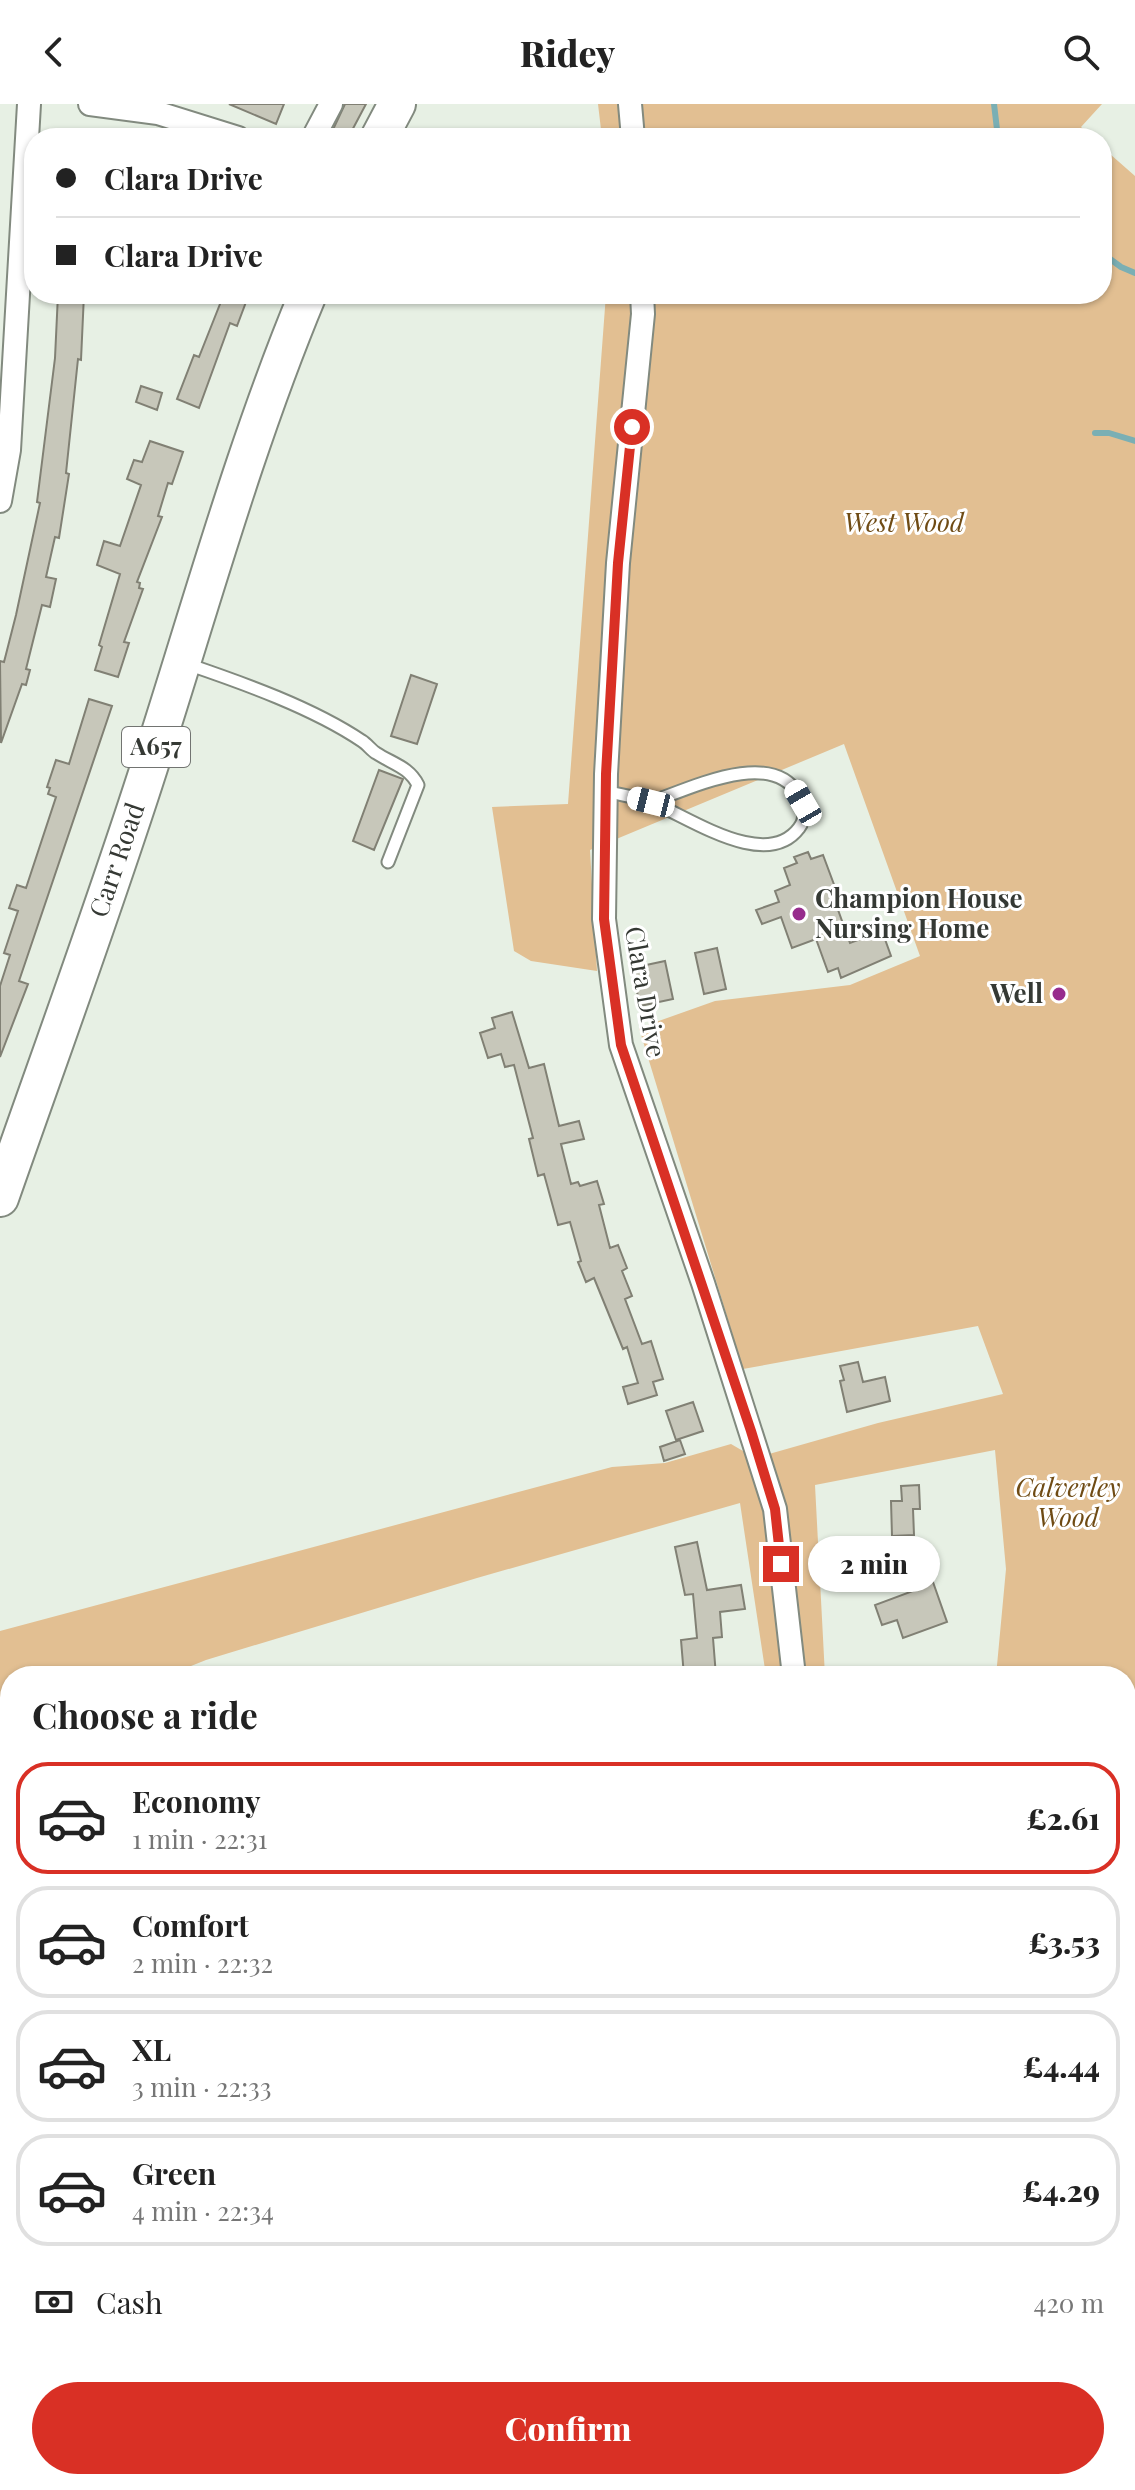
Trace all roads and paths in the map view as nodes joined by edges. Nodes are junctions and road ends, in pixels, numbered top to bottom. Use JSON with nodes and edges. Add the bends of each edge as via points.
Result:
{"nodes":[{"id":1,"x":29,"y":104,"type":"edge"},
{"id":2,"x":90,"y":104,"type":"edge"},
{"id":3,"x":331,"y":104,"type":"edge"},
{"id":4,"x":397,"y":104,"type":"edge"},
{"id":5,"x":630,"y":104,"type":"edge"},
{"id":6,"x":28,"y":128,"type":"edge"},
{"id":7,"x":206,"y":128,"type":"edge"},
{"id":8,"x":318,"y":128,"type":"edge"},
{"id":9,"x":384,"y":128,"type":"edge"},
{"id":10,"x":632,"y":128,"type":"edge"},
{"id":11,"x":24,"y":190,"type":"edge"},
{"id":12,"x":304,"y":304,"type":"edge"},
{"id":13,"x":642,"y":304,"type":"edge"},
{"id":14,"x":0,"y":501,"type":"edge"},
{"id":15,"x":182,"y":663,"type":"junction"},
{"id":16,"x":605,"y":791,"type":"junction"},
{"id":17,"x":651,"y":802,"type":"junction"},
{"id":18,"x":388,"y":862,"type":"dead end"},
{"id":19,"x":0,"y":1198,"type":"edge"},
{"id":20,"x":793,"y":1666,"type":"edge"}],
"edges":[{"from":1,"to":6,"type":"street"},
{"from":2,"to":7,"type":"street","via":[[158,113]]},
{"from":3,"to":8,"type":"street"},
{"from":4,"to":9,"type":"main road"},
{"from":5,"to":10,"type":"street"},
{"from":11,"to":14,"type":"street","via":[[9,450]]},
{"from":12,"to":15,"type":"main road","name":"Carr Road","number":"A657","via":[[270,387]]},
{"from":13,"to":16,"type":"street","name":"Clara Drive","via":[[618,563]]},
{"from":15,"to":18,"type":"lane","via":[[299,709],[412,772],[418,785]]},
{"from":15,"to":19,"type":"main road","name":"Carr Road","number":"A657"},
{"from":16,"to":17,"type":"lane"},
{"from":16,"to":20,"type":"street","name":"Clara Drive","via":[[604,919],[621,1045],[775,1509]]},
{"from":17,"to":17,"type":"lane","via":[[752,846],[775,844],[798,829],[804,816],[792,784],[753,772]]}]}
